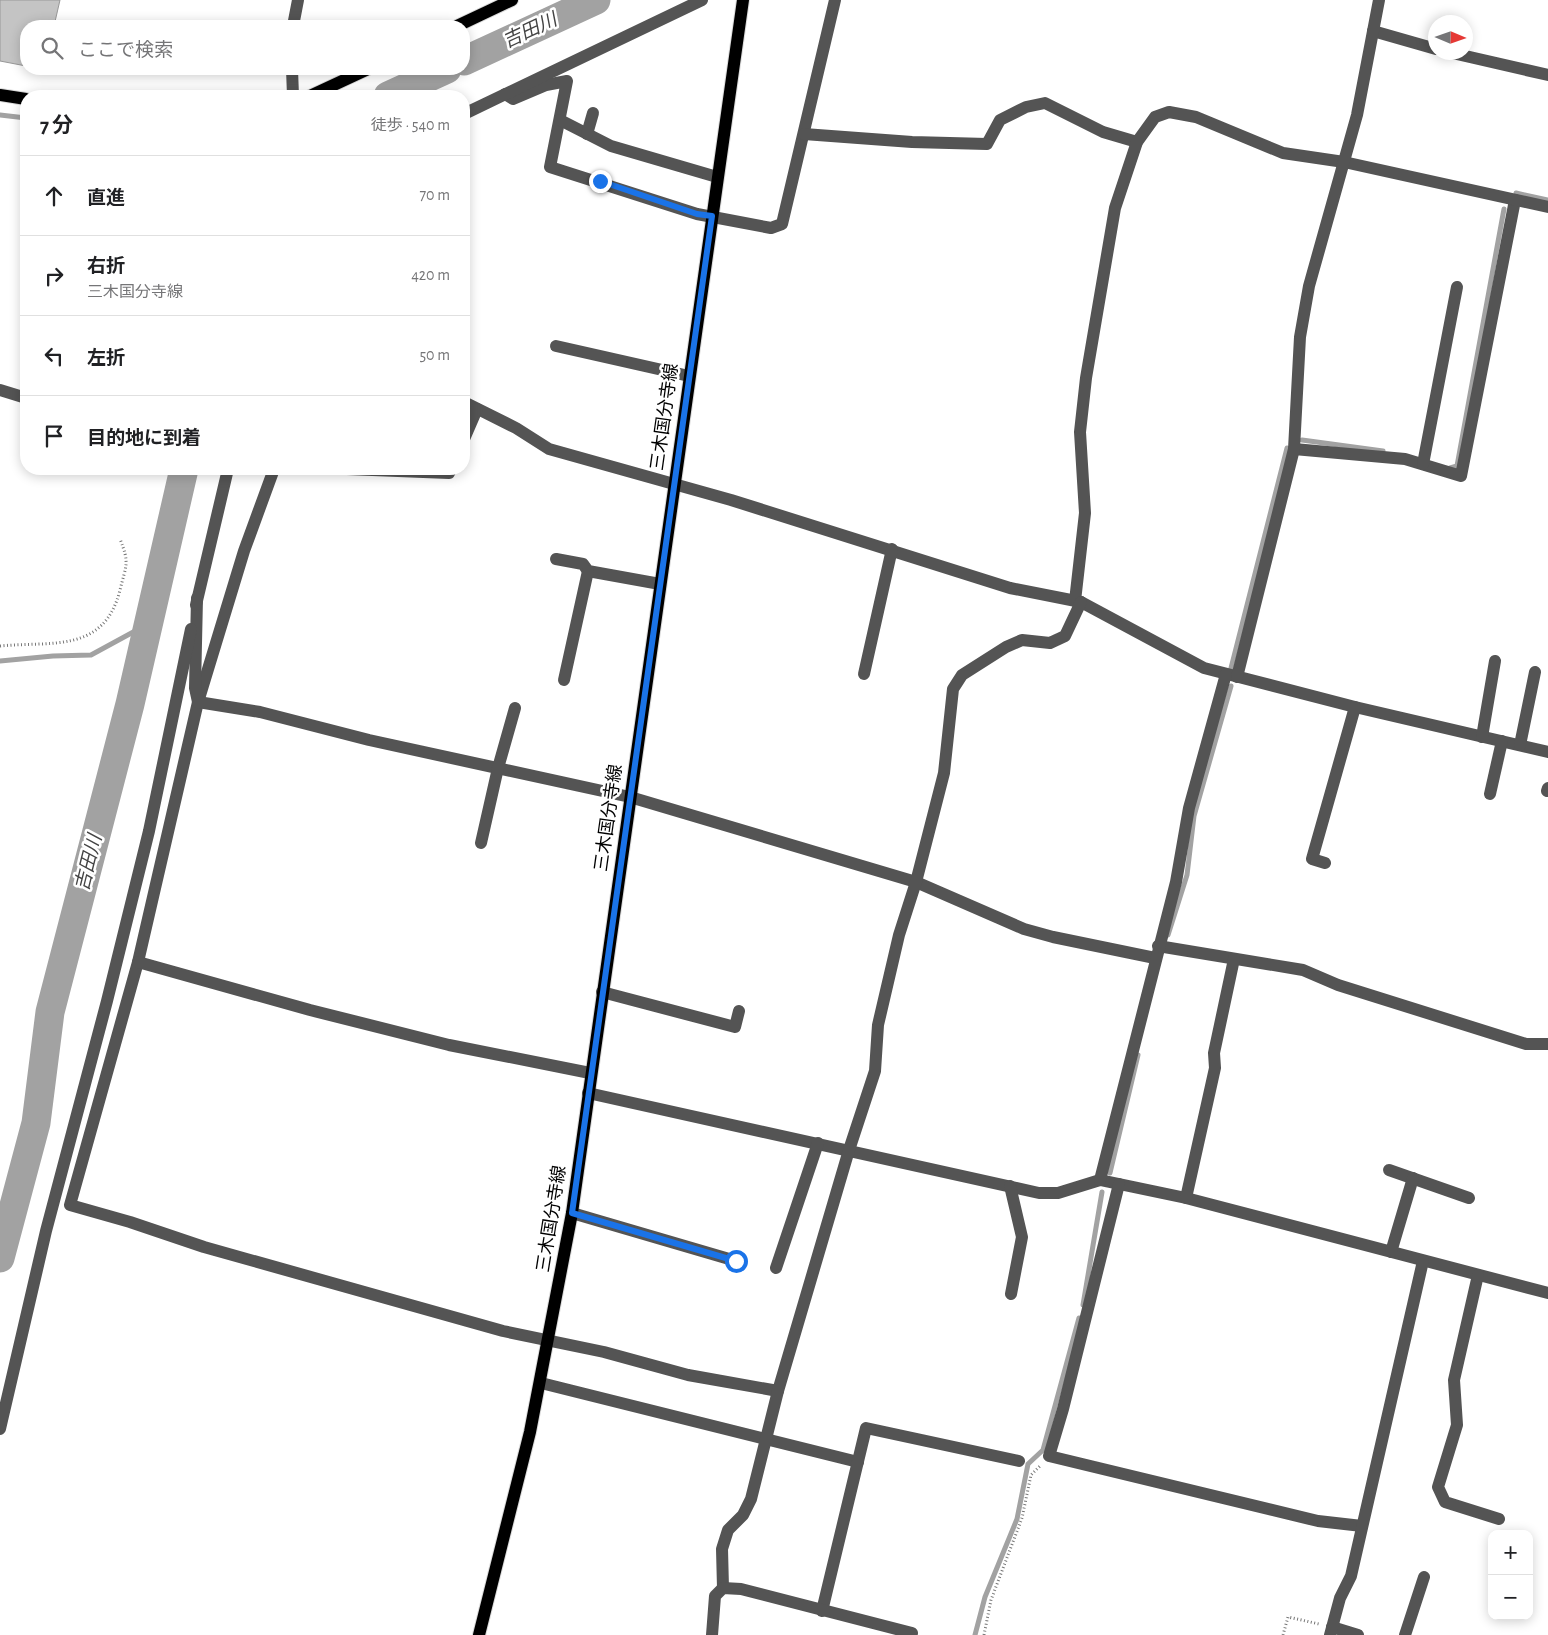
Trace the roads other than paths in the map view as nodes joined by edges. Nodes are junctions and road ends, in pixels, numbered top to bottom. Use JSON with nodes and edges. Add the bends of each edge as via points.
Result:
{"nodes":[{"id":1,"x":298,"y":0,"type":"edge"},
{"id":2,"x":512,"y":0,"type":"edge"},
{"id":3,"x":702,"y":0,"type":"edge"},
{"id":4,"x":743,"y":0,"type":"edge"},
{"id":5,"x":835,"y":0,"type":"edge"},
{"id":6,"x":1379,"y":0,"type":"edge"},
{"id":7,"x":294,"y":20,"type":"edge"},
{"id":8,"x":469,"y":20,"type":"edge"},
{"id":9,"x":1373,"y":31,"type":"junction"},
{"id":10,"x":1428,"y":47,"type":"edge"},
{"id":11,"x":1473,"y":58,"type":"edge"},
{"id":12,"x":292,"y":75,"type":"edge"},
{"id":13,"x":355,"y":75,"type":"edge"},
{"id":14,"x":1548,"y":75,"type":"edge"},
{"id":15,"x":294,"y":90,"type":"edge"},
{"id":16,"x":323,"y":90,"type":"edge"},
{"id":17,"x":505,"y":94,"type":"junction"},
{"id":18,"x":0,"y":95,"type":"edge"},
{"id":19,"x":20,"y":98,"type":"edge"},
{"id":20,"x":470,"y":111,"type":"edge"},
{"id":21,"x":593,"y":113,"type":"dead end"},
{"id":22,"x":560,"y":120,"type":"junction"},
{"id":23,"x":587,"y":134,"type":"junction"},
{"id":24,"x":804,"y":134,"type":"junction"},
{"id":25,"x":1137,"y":142,"type":"junction"},
{"id":26,"x":1344,"y":162,"type":"junction"},
{"id":27,"x":717,"y":177,"type":"junction"},
{"id":28,"x":1515,"y":200,"type":"junction"},
{"id":29,"x":1548,"y":207,"type":"edge"},
{"id":30,"x":712,"y":216,"type":"junction"},
{"id":31,"x":1457,"y":287,"type":"dead end"},
{"id":32,"x":556,"y":346,"type":"dead end"},
{"id":33,"x":689,"y":376,"type":"junction"},
{"id":34,"x":0,"y":390,"type":"edge"},
{"id":35,"x":20,"y":396,"type":"edge"},
{"id":36,"x":470,"y":405,"type":"edge"},
{"id":37,"x":477,"y":409,"type":"junction"},
{"id":38,"x":470,"y":425,"type":"edge"},
{"id":39,"x":1294,"y":449,"type":"junction"},
{"id":40,"x":1423,"y":464,"type":"junction"},
{"id":41,"x":227,"y":475,"type":"edge"},
{"id":42,"x":272,"y":475,"type":"edge"},
{"id":43,"x":673,"y":484,"type":"junction"},
{"id":44,"x":892,"y":549,"type":"junction"},
{"id":45,"x":556,"y":559,"type":"dead end"},
{"id":46,"x":588,"y":571,"type":"junction"},
{"id":47,"x":660,"y":584,"type":"junction"},
{"id":48,"x":197,"y":598,"type":"junction"},
{"id":49,"x":1078,"y":601,"type":"junction"},
{"id":50,"x":1495,"y":661,"type":"dead end"},
{"id":51,"x":1535,"y":672,"type":"dead end"},
{"id":52,"x":864,"y":674,"type":"dead end"},
{"id":53,"x":1231,"y":676,"type":"junction"},
{"id":54,"x":564,"y":680,"type":"dead end"},
{"id":55,"x":198,"y":702,"type":"junction"},
{"id":56,"x":1355,"y":707,"type":"junction"},
{"id":57,"x":515,"y":708,"type":"dead end"},
{"id":58,"x":1482,"y":737,"type":"junction"},
{"id":59,"x":1502,"y":741,"type":"junction"},
{"id":60,"x":1520,"y":745,"type":"junction"},
{"id":61,"x":1548,"y":752,"type":"edge"},
{"id":62,"x":498,"y":768,"type":"junction"},
{"id":63,"x":1490,"y":794,"type":"dead end"},
{"id":64,"x":630,"y":797,"type":"junction"},
{"id":65,"x":481,"y":843,"type":"dead end"},
{"id":66,"x":1325,"y":863,"type":"dead end"},
{"id":67,"x":916,"y":882,"type":"junction"},
{"id":68,"x":1161,"y":950,"type":"junction"},
{"id":69,"x":1234,"y":959,"type":"junction"},
{"id":70,"x":138,"y":962,"type":"junction"},
{"id":71,"x":602,"y":992,"type":"junction"},
{"id":72,"x":739,"y":1011,"type":"dead end"},
{"id":73,"x":1548,"y":1044,"type":"edge"},
{"id":74,"x":590,"y":1073,"type":"junction"},
{"id":75,"x":588,"y":1093,"type":"junction"},
{"id":76,"x":818,"y":1143,"type":"junction"},
{"id":77,"x":849,"y":1150,"type":"junction"},
{"id":78,"x":1389,"y":1170,"type":"dead end"},
{"id":79,"x":1413,"y":1178,"type":"junction"},
{"id":80,"x":1100,"y":1180,"type":"junction"},
{"id":81,"x":1119,"y":1184,"type":"junction"},
{"id":82,"x":1010,"y":1186,"type":"junction"},
{"id":83,"x":1186,"y":1198,"type":"junction"},
{"id":84,"x":1469,"y":1198,"type":"dead end"},
{"id":85,"x":572,"y":1213,"type":"junction"},
{"id":86,"x":1391,"y":1252,"type":"junction"},
{"id":87,"x":1423,"y":1260,"type":"junction"},
{"id":88,"x":736,"y":1261,"type":"dead end"},
{"id":89,"x":776,"y":1268,"type":"dead end"},
{"id":90,"x":1478,"y":1275,"type":"junction"},
{"id":91,"x":1548,"y":1293,"type":"edge"},
{"id":92,"x":1011,"y":1294,"type":"dead end"},
{"id":93,"x":550,"y":1340,"type":"junction"},
{"id":94,"x":541,"y":1383,"type":"junction"},
{"id":95,"x":778,"y":1391,"type":"junction"},
{"id":96,"x":0,"y":1429,"type":"edge"},
{"id":97,"x":767,"y":1439,"type":"junction"},
{"id":98,"x":1019,"y":1461,"type":"dead end"},
{"id":99,"x":858,"y":1462,"type":"junction"},
{"id":100,"x":1499,"y":1519,"type":"dead end"},
{"id":101,"x":1362,"y":1526,"type":"junction"},
{"id":102,"x":1424,"y":1577,"type":"dead end"},
{"id":103,"x":723,"y":1588,"type":"junction"},
{"id":104,"x":822,"y":1611,"type":"junction"},
{"id":105,"x":1331,"y":1631,"type":"edge"},
{"id":106,"x":912,"y":1633,"type":"dead end"},
{"id":107,"x":479,"y":1635,"type":"edge"},
{"id":108,"x":712,"y":1635,"type":"edge"},
{"id":109,"x":1358,"y":1635,"type":"edge"},
{"id":110,"x":1405,"y":1635,"type":"edge"}],
"edges":[{"from":1,"to":7,"type":"street"},
{"from":2,"to":8,"type":"main road"},
{"from":3,"to":17,"type":"street"},
{"from":4,"to":27,"type":"main road","name":"三木国分寺線"},
{"from":5,"to":24,"type":"street"},
{"from":6,"to":9,"type":"street"},
{"from":9,"to":10,"type":"street"},
{"from":9,"to":26,"type":"street","via":[[1357,115]]},
{"from":11,"to":14,"type":"street"},
{"from":12,"to":15,"type":"street"},
{"from":13,"to":16,"type":"main road"},
{"from":17,"to":20,"type":"street"},
{"from":17,"to":22,"type":"street","via":[[513,99],[546,84],[567,81]]},
{"from":18,"to":19,"type":"main road"},
{"from":21,"to":23,"type":"street"},
{"from":22,"to":23,"type":"street"},
{"from":22,"to":30,"type":"street","via":[[550,167]]},
{"from":23,"to":27,"type":"street","via":[[611,146]]},
{"from":24,"to":25,"type":"street","via":[[987,144],[1000,120],[1026,107],[1045,103],[1103,132]]},
{"from":24,"to":30,"type":"street","via":[[782,224],[771,228]]},
{"from":25,"to":26,"type":"street","via":[[1155,117],[1169,112],[1196,117],[1282,153]]},
{"from":25,"to":49,"type":"street","via":[[1115,208],[1086,378],[1080,432],[1085,514]]},
{"from":26,"to":28,"type":"street"},
{"from":26,"to":39,"type":"street","via":[[1309,286],[1300,337]]},
{"from":27,"to":30,"type":"main road","name":"三木国分寺線"},
{"from":28,"to":29,"type":"street"},
{"from":28,"to":40,"type":"street","via":[[1461,476]]},
{"from":30,"to":33,"type":"main road","name":"三木国分寺線"},
{"from":31,"to":40,"type":"street"},
{"from":32,"to":33,"type":"street"},
{"from":33,"to":43,"type":"main road","name":"三木国分寺線"},
{"from":34,"to":35,"type":"street"},
{"from":36,"to":37,"type":"street"},
{"from":37,"to":38,"type":"street"},
{"from":37,"to":43,"type":"street","via":[[549,449]]},
{"from":39,"to":40,"type":"street","via":[[1406,459]]},
{"from":39,"to":53,"type":"street"},
{"from":41,"to":48,"type":"street"},
{"from":42,"to":55,"type":"street","via":[[244,551]]},
{"from":43,"to":44,"type":"street"},
{"from":43,"to":47,"type":"main road","name":"三木国分寺線"},
{"from":44,"to":49,"type":"street","via":[[1010,588]]},
{"from":44,"to":52,"type":"street"},
{"from":45,"to":46,"type":"street","via":[[583,564]]},
{"from":46,"to":47,"type":"street"},
{"from":46,"to":54,"type":"street"},
{"from":47,"to":64,"type":"main road","name":"三木国分寺線"},
{"from":48,"to":55,"type":"street","via":[[195,688]]},
{"from":48,"to":96,"type":"street","via":[[149,831],[49,1221]]},
{"from":49,"to":53,"type":"street","via":[[1172,653]]},
{"from":49,"to":67,"type":"street","via":[[1065,636],[1050,643],[1022,640],[1006,647],[962,675],[953,689],[944,773]]},
{"from":50,"to":58,"type":"street"},
{"from":51,"to":60,"type":"street"},
{"from":53,"to":56,"type":"street"},
{"from":53,"to":68,"type":"street","via":[[1190,808]]},
{"from":55,"to":62,"type":"street","via":[[260,712]]},
{"from":55,"to":70,"type":"street"},
{"from":56,"to":58,"type":"street"},
{"from":56,"to":66,"type":"street","via":[[1312,859]]},
{"from":57,"to":62,"type":"street"},
{"from":58,"to":59,"type":"street"},
{"from":59,"to":60,"type":"street"},
{"from":59,"to":63,"type":"street"},
{"from":60,"to":61,"type":"street"},
{"from":62,"to":64,"type":"street"},
{"from":62,"to":65,"type":"street"},
{"from":64,"to":67,"type":"street"},
{"from":64,"to":71,"type":"main road","name":"三木国分寺線"},
{"from":67,"to":68,"type":"street","via":[[1024,929],[1054,937]]},
{"from":67,"to":77,"type":"street","via":[[898,935],[878,1025],[875,1071]]},
{"from":68,"to":69,"type":"street"},
{"from":68,"to":80,"type":"street"},
{"from":69,"to":73,"type":"street","via":[[1303,970],[1338,985],[1526,1044]]},
{"from":69,"to":83,"type":"street","via":[[1214,1052],[1215,1068]]},
{"from":70,"to":74,"type":"street","via":[[440,1042]]},
{"from":70,"to":93,"type":"street","via":[[70,1205],[204,1247],[503,1331]]},
{"from":71,"to":72,"type":"street","via":[[735,1027]]},
{"from":71,"to":74,"type":"main road","name":"三木国分寺線"},
{"from":74,"to":75,"type":"main road","name":"三木国分寺線"},
{"from":75,"to":76,"type":"street"},
{"from":75,"to":85,"type":"main road","name":"三木国分寺線"},
{"from":76,"to":77,"type":"street"},
{"from":76,"to":89,"type":"street"},
{"from":77,"to":82,"type":"street"},
{"from":77,"to":95,"type":"street"},
{"from":78,"to":79,"type":"street"},
{"from":79,"to":84,"type":"street"},
{"from":79,"to":86,"type":"street"},
{"from":80,"to":81,"type":"street"},
{"from":80,"to":82,"type":"street","via":[[1058,1193],[1039,1193]]},
{"from":81,"to":83,"type":"street"},
{"from":81,"to":101,"type":"street","via":[[1049,1456],[1318,1521]]},
{"from":82,"to":92,"type":"street","via":[[1022,1237]]},
{"from":83,"to":86,"type":"street"},
{"from":85,"to":88,"type":"street"},
{"from":85,"to":93,"type":"main road","name":"三木国分寺線"},
{"from":86,"to":87,"type":"street"},
{"from":87,"to":90,"type":"street"},
{"from":87,"to":101,"type":"street"},
{"from":90,"to":91,"type":"street"},
{"from":90,"to":100,"type":"street","via":[[1454,1380],[1456,1425],[1438,1487],[1444,1502]]},
{"from":93,"to":94,"type":"main road","name":"三木国分寺線"},
{"from":93,"to":95,"type":"street","via":[[688,1375]]},
{"from":94,"to":97,"type":"street"},
{"from":94,"to":107,"type":"main road","name":"三木国分寺線"},
{"from":95,"to":97,"type":"street"},
{"from":97,"to":99,"type":"street"},
{"from":97,"to":103,"type":"street","via":[[751,1499],[728,1530],[722,1549]]},
{"from":98,"to":99,"type":"street","via":[[866,1428]]},
{"from":99,"to":104,"type":"street"},
{"from":101,"to":105,"type":"street","via":[[1351,1576],[1340,1598]]},
{"from":102,"to":110,"type":"street"},
{"from":103,"to":104,"type":"street","via":[[741,1589]]},
{"from":103,"to":108,"type":"street","via":[[715,1596]]},
{"from":104,"to":106,"type":"street"},
{"from":105,"to":109,"type":"street"}]}
